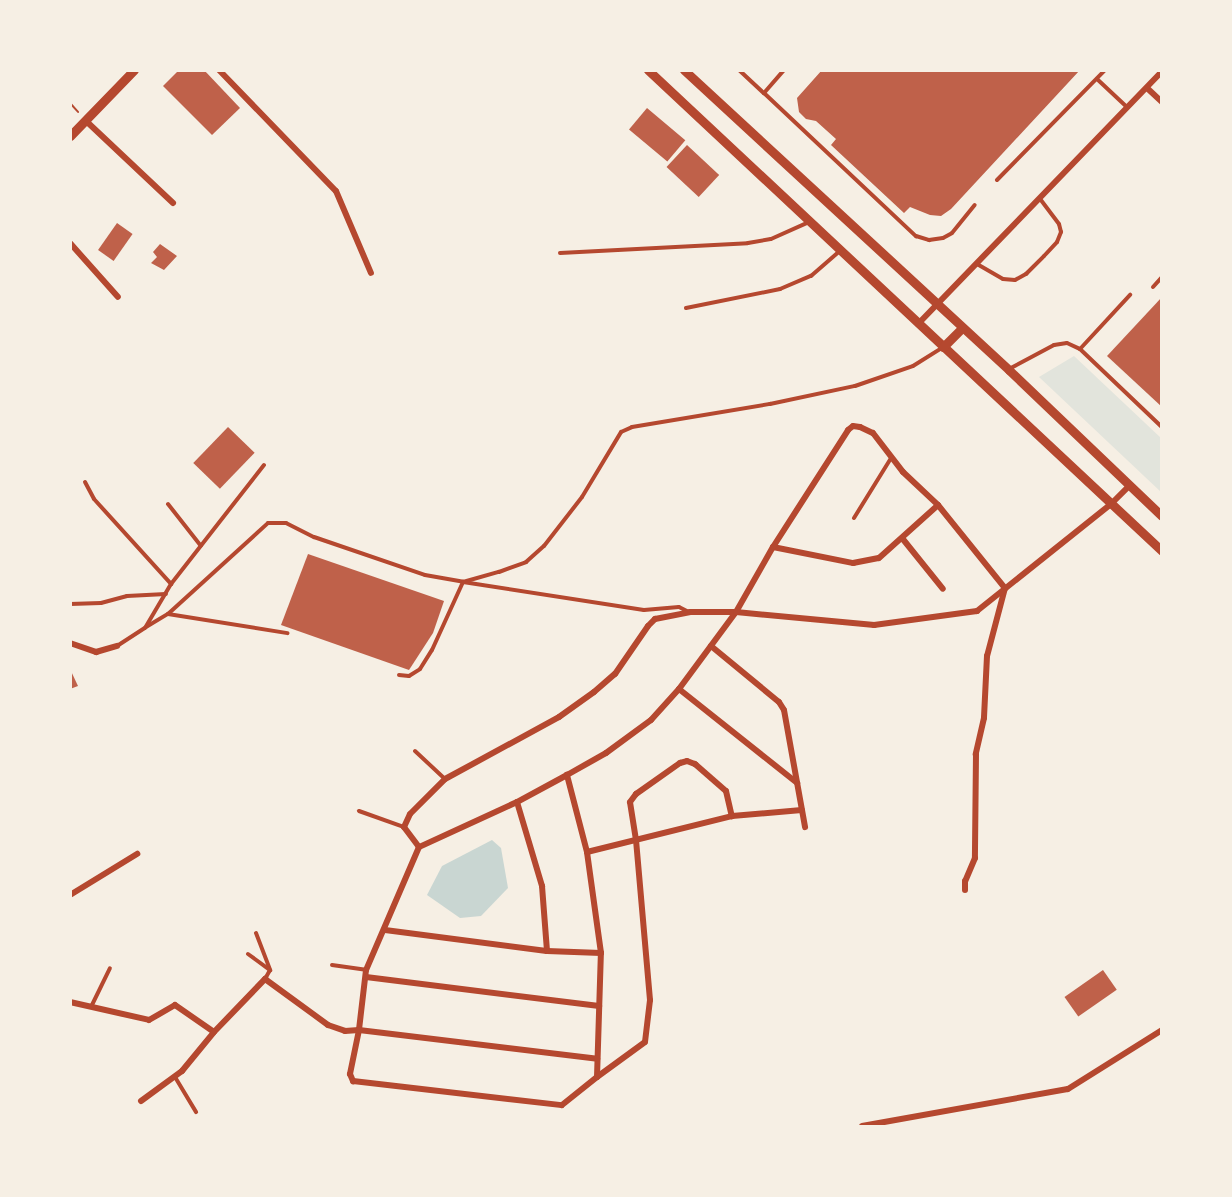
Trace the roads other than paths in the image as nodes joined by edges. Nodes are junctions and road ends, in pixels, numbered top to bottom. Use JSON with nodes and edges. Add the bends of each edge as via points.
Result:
{"nodes":[{"id":1,"x":134,"y":70,"type":"edge"},
{"id":2,"x":219,"y":70,"type":"edge"},
{"id":3,"x":648,"y":70,"type":"edge"},
{"id":4,"x":684,"y":70,"type":"edge"},
{"id":5,"x":739,"y":70,"type":"edge"},
{"id":6,"x":784,"y":70,"type":"edge"},
{"id":7,"x":1105,"y":70,"type":"edge"},
{"id":8,"x":1161,"y":71,"type":"edge"},
{"id":9,"x":1097,"y":79,"type":"junction"},
{"id":10,"x":1147,"y":88,"type":"junction"},
{"id":11,"x":764,"y":93,"type":"junction"},
{"id":12,"x":1161,"y":102,"type":"edge"},
{"id":13,"x":1128,"y":108,"type":"junction"},
{"id":14,"x":85,"y":120,"type":"junction"},
{"id":15,"x":70,"y":136,"type":"edge"},
{"id":16,"x":997,"y":180,"type":"dead end"},
{"id":17,"x":1040,"y":199,"type":"junction"},
{"id":18,"x":173,"y":203,"type":"dead end"},
{"id":19,"x":975,"y":205,"type":"dead end"},
{"id":20,"x":809,"y":222,"type":"junction"},
{"id":21,"x":70,"y":243,"type":"edge"},
{"id":22,"x":840,"y":251,"type":"junction"},
{"id":23,"x":560,"y":253,"type":"dead end"},
{"id":24,"x":977,"y":264,"type":"junction"},
{"id":25,"x":371,"y":273,"type":"dead end"},
{"id":26,"x":1161,"y":277,"type":"edge"},
{"id":27,"x":1153,"y":287,"type":"dead end"},
{"id":28,"x":1131,"y":295,"type":"dead end"},
{"id":29,"x":118,"y":297,"type":"dead end"},
{"id":30,"x":937,"y":305,"type":"junction"},
{"id":31,"x":686,"y":308,"type":"dead end"},
{"id":32,"x":918,"y":324,"type":"junction"},
{"id":33,"x":962,"y":328,"type":"junction"},
{"id":34,"x":944,"y":347,"type":"junction"},
{"id":35,"x":1080,"y":349,"type":"junction"},
{"id":36,"x":1009,"y":370,"type":"junction"},
{"id":37,"x":1161,"y":427,"type":"edge"},
{"id":38,"x":892,"y":457,"type":"junction"},
{"id":39,"x":264,"y":465,"type":"dead end"},
{"id":40,"x":85,"y":482,"type":"dead end"},
{"id":41,"x":1129,"y":486,"type":"junction"},
{"id":42,"x":168,"y":504,"type":"dead end"},
{"id":43,"x":1111,"y":504,"type":"junction"},
{"id":44,"x":938,"y":505,"type":"junction"},
{"id":45,"x":1161,"y":516,"type":"edge"},
{"id":46,"x":854,"y":518,"type":"dead end"},
{"id":47,"x":902,"y":538,"type":"junction"},
{"id":48,"x":201,"y":546,"type":"junction"},
{"id":49,"x":773,"y":547,"type":"junction"},
{"id":50,"x":1161,"y":551,"type":"edge"},
{"id":51,"x":463,"y":582,"type":"junction"},
{"id":52,"x":171,"y":584,"type":"junction"},
{"id":53,"x":1005,"y":588,"type":"junction"},
{"id":54,"x":943,"y":590,"type":"dead end"},
{"id":55,"x":166,"y":594,"type":"junction"},
{"id":56,"x":70,"y":604,"type":"edge"},
{"id":57,"x":690,"y":612,"type":"junction"},
{"id":58,"x":736,"y":612,"type":"junction"},
{"id":59,"x":168,"y":614,"type":"junction"},
{"id":60,"x":145,"y":628,"type":"junction"},
{"id":61,"x":287,"y":633,"type":"dead end"},
{"id":62,"x":70,"y":643,"type":"edge"},
{"id":63,"x":117,"y":646,"type":"joint"},
{"id":64,"x":711,"y":646,"type":"junction"},
{"id":65,"x":399,"y":675,"type":"dead end"},
{"id":66,"x":679,"y":688,"type":"junction"},
{"id":67,"x":415,"y":751,"type":"dead end"},
{"id":68,"x":567,"y":775,"type":"junction"},
{"id":69,"x":445,"y":778,"type":"junction"},
{"id":70,"x":797,"y":783,"type":"junction"},
{"id":71,"x":518,"y":802,"type":"junction"},
{"id":72,"x":802,"y":810,"type":"junction"},
{"id":73,"x":359,"y":811,"type":"dead end"},
{"id":74,"x":732,"y":816,"type":"junction"},
{"id":75,"x":404,"y":827,"type":"junction"},
{"id":76,"x":805,"y":827,"type":"dead end"},
{"id":77,"x":636,"y":840,"type":"junction"},
{"id":78,"x":419,"y":847,"type":"junction"},
{"id":79,"x":587,"y":852,"type":"junction"},
{"id":80,"x":137,"y":854,"type":"dead end"},
{"id":81,"x":965,"y":890,"type":"dead end"},
{"id":82,"x":70,"y":895,"type":"edge"},
{"id":83,"x":385,"y":930,"type":"junction"},
{"id":84,"x":256,"y":933,"type":"dead end"},
{"id":85,"x":547,"y":951,"type":"junction"},
{"id":86,"x":601,"y":952,"type":"junction"},
{"id":87,"x":248,"y":954,"type":"dead end"},
{"id":88,"x":332,"y":965,"type":"dead end"},
{"id":89,"x":110,"y":968,"type":"dead end"},
{"id":90,"x":270,"y":970,"type":"junction"},
{"id":91,"x":366,"y":973,"type":"junction"},
{"id":92,"x":265,"y":979,"type":"junction"},
{"id":93,"x":70,"y":1002,"type":"edge"},
{"id":94,"x":599,"y":1006,"type":"junction"},
{"id":95,"x":91,"y":1007,"type":"junction"},
{"id":96,"x":359,"y":1030,"type":"junction"},
{"id":97,"x":1161,"y":1030,"type":"edge"},
{"id":98,"x":214,"y":1032,"type":"junction"},
{"id":99,"x":597,"y":1059,"type":"junction"},
{"id":100,"x":175,"y":1077,"type":"junction"},
{"id":101,"x":597,"y":1077,"type":"junction"},
{"id":102,"x":141,"y":1101,"type":"dead end"},
{"id":103,"x":195,"y":1112,"type":"dead end"},
{"id":104,"x":862,"y":1126,"type":"edge"}],
"edges":[{"from":1,"to":14,"type":"main road"},
{"from":2,"to":25,"type":"street","via":[[336,191]]},
{"from":3,"to":20,"type":"main road"},
{"from":4,"to":30,"type":"main road"},
{"from":5,"to":11,"type":"lane"},
{"from":6,"to":11,"type":"lane"},
{"from":7,"to":9,"type":"lane"},
{"from":8,"to":10,"type":"street"},
{"from":9,"to":13,"type":"lane"},
{"from":9,"to":16,"type":"lane"},
{"from":10,"to":12,"type":"street"},
{"from":10,"to":13,"type":"street"},
{"from":11,"to":19,"type":"lane","via":[[916,236],[929,240],[943,238]]},
{"from":13,"to":17,"type":"street"},
{"from":14,"to":15,"type":"main road"},
{"from":14,"to":18,"type":"street"},
{"from":17,"to":24,"type":"street"},
{"from":17,"to":24,"type":"lane","via":[[1059,224],[1060,232],[1057,242],[1044,256],[1015,280],[1003,279]]},
{"from":20,"to":22,"type":"main road"},
{"from":20,"to":23,"type":"lane","via":[[748,243]]},
{"from":21,"to":29,"type":"street"},
{"from":22,"to":31,"type":"lane","via":[[811,276],[780,289]]},
{"from":22,"to":32,"type":"main road"},
{"from":24,"to":30,"type":"street"},
{"from":26,"to":27,"type":"lane"},
{"from":28,"to":35,"type":"lane"},
{"from":30,"to":32,"type":"street"},
{"from":30,"to":33,"type":"main road"},
{"from":32,"to":34,"type":"main road"},
{"from":33,"to":34,"type":"main road"},
{"from":33,"to":36,"type":"main road"},
{"from":34,"to":43,"type":"main road"},
{"from":34,"to":51,"type":"lane","via":[[913,366],[855,386],[627,429],[613,442],[582,497],[544,546],[526,562]]},
{"from":35,"to":36,"type":"lane","via":[[1067,342],[1054,345]]},
{"from":35,"to":37,"type":"lane"},
{"from":36,"to":41,"type":"main road"},
{"from":38,"to":44,"type":"street"},
{"from":38,"to":46,"type":"lane"},
{"from":38,"to":49,"type":"street","via":[[873,434],[853,426]]},
{"from":39,"to":48,"type":"lane"},
{"from":40,"to":52,"type":"lane","via":[[94,499]]},
{"from":41,"to":43,"type":"street"},
{"from":41,"to":45,"type":"main road"},
{"from":42,"to":48,"type":"lane"},
{"from":43,"to":50,"type":"main road"},
{"from":43,"to":53,"type":"street"},
{"from":44,"to":47,"type":"street"},
{"from":44,"to":53,"type":"street"},
{"from":47,"to":49,"type":"street","via":[[879,558],[854,563]]},
{"from":47,"to":54,"type":"street"},
{"from":48,"to":52,"type":"lane"},
{"from":49,"to":58,"type":"street"},
{"from":51,"to":57,"type":"lane","via":[[644,610],[679,607]]},
{"from":51,"to":59,"type":"lane","via":[[425,575],[351,551],[286,523],[268,523]]},
{"from":51,"to":65,"type":"lane","via":[[420,669],[409,676]]},
{"from":52,"to":55,"type":"lane"},
{"from":53,"to":58,"type":"street","via":[[977,611],[874,625]]},
{"from":53,"to":81,"type":"street","via":[[987,656],[984,718],[976,754],[975,858]]},
{"from":55,"to":56,"type":"lane"},
{"from":55,"to":60,"type":"lane"},
{"from":57,"to":58,"type":"street"},
{"from":57,"to":69,"type":"street","via":[[655,620],[615,674],[559,717]]},
{"from":58,"to":64,"type":"street"},
{"from":59,"to":60,"type":"lane"},
{"from":59,"to":61,"type":"lane"},
{"from":60,"to":63,"type":"lane"},
{"from":62,"to":63,"type":"street","via":[[96,652]]},
{"from":64,"to":66,"type":"street"},
{"from":64,"to":70,"type":"street","via":[[779,702],[784,710]]},
{"from":66,"to":68,"type":"street","via":[[651,720]]},
{"from":66,"to":70,"type":"street"},
{"from":67,"to":69,"type":"lane"},
{"from":68,"to":71,"type":"street"},
{"from":68,"to":79,"type":"street"},
{"from":69,"to":75,"type":"street","via":[[410,813]]},
{"from":70,"to":72,"type":"street"},
{"from":71,"to":78,"type":"street"},
{"from":71,"to":85,"type":"street","via":[[542,886]]},
{"from":72,"to":74,"type":"street"},
{"from":72,"to":76,"type":"street"},
{"from":73,"to":75,"type":"lane"},
{"from":74,"to":77,"type":"street"},
{"from":74,"to":77,"type":"street","via":[[726,791],[696,764],[687,761],[630,802]]},
{"from":75,"to":78,"type":"street"},
{"from":77,"to":79,"type":"street"},
{"from":77,"to":101,"type":"street","via":[[650,1000],[645,1042]]},
{"from":78,"to":83,"type":"street"},
{"from":79,"to":86,"type":"street"},
{"from":80,"to":82,"type":"street"},
{"from":83,"to":85,"type":"street"},
{"from":83,"to":91,"type":"street"},
{"from":84,"to":90,"type":"lane"},
{"from":85,"to":86,"type":"street"},
{"from":86,"to":94,"type":"street"},
{"from":87,"to":90,"type":"lane"},
{"from":88,"to":91,"type":"lane"},
{"from":89,"to":95,"type":"lane"},
{"from":90,"to":92,"type":"lane"},
{"from":91,"to":94,"type":"street"},
{"from":91,"to":96,"type":"street"},
{"from":92,"to":96,"type":"street","via":[[328,1024],[345,1031]]},
{"from":92,"to":98,"type":"street"},
{"from":93,"to":95,"type":"street"},
{"from":94,"to":99,"type":"street"},
{"from":95,"to":98,"type":"street","via":[[149,1020],[175,1005]]},
{"from":96,"to":99,"type":"street"},
{"from":96,"to":101,"type":"street","via":[[350,1074],[353,1081],[562,1105]]},
{"from":97,"to":104,"type":"street","via":[[1068,1089]]},
{"from":98,"to":100,"type":"street"},
{"from":99,"to":101,"type":"street"},
{"from":100,"to":102,"type":"street"},
{"from":100,"to":103,"type":"lane"}]}
